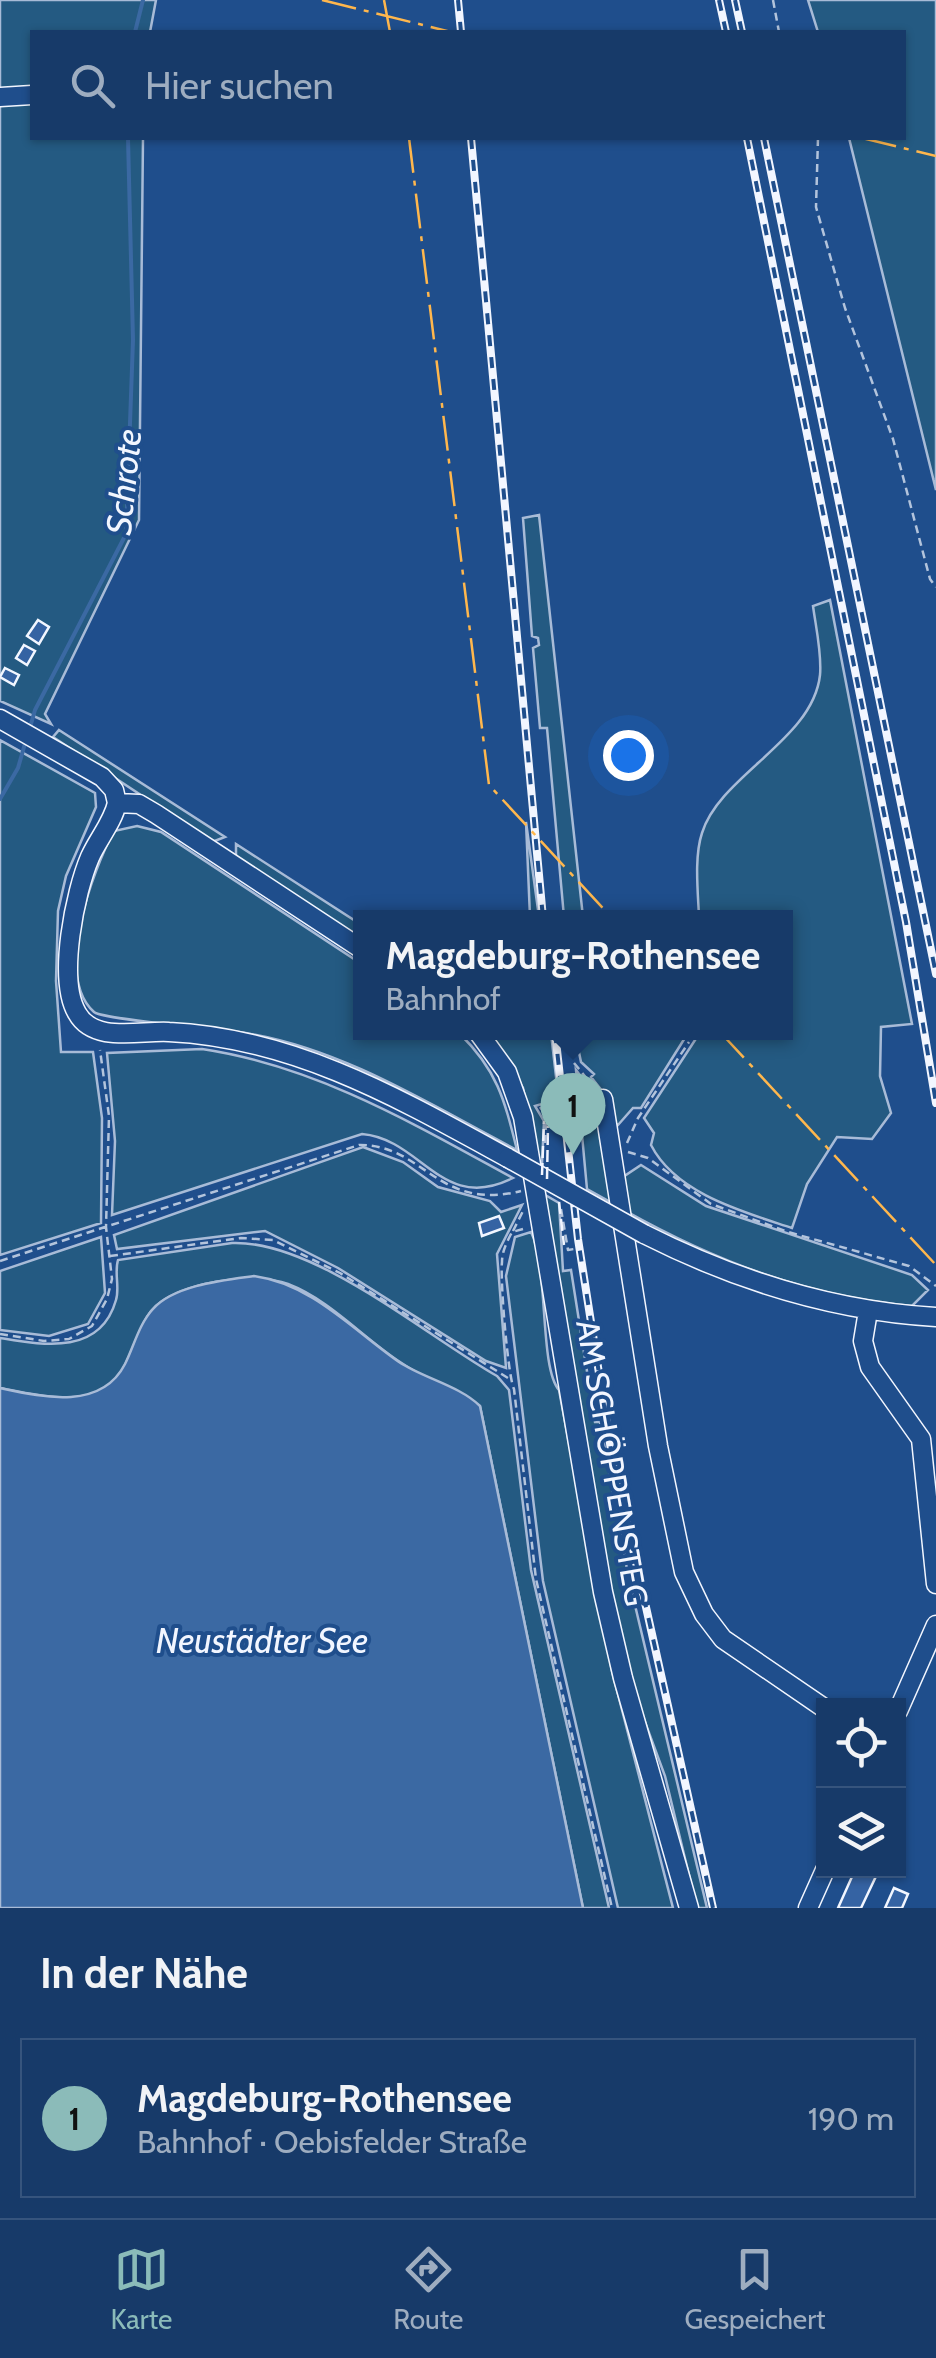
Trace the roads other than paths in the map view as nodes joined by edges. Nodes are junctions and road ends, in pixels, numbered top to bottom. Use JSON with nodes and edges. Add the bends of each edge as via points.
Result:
{"nodes":[{"id":1,"x":30,"y":95,"type":"edge"},
{"id":2,"x":0,"y":98,"type":"edge"},
{"id":3,"x":6,"y":722,"type":"edge"},
{"id":4,"x":117,"y":803,"type":"junction"},
{"id":5,"x":353,"y":943,"type":"edge"},
{"id":6,"x":484,"y":1040,"type":"edge"},
{"id":7,"x":603,"y":1100,"type":"road end"},
{"id":8,"x":868,"y":1310,"type":"junction"},
{"id":9,"x":933,"y":1317,"type":"edge"},
{"id":10,"x":936,"y":1584,"type":"edge"},
{"id":11,"x":936,"y":1625,"type":"edge"},
{"id":12,"x":904,"y":1698,"type":"edge"},
{"id":13,"x":816,"y":1702,"type":"edge"},
{"id":14,"x":822,"y":1878,"type":"edge"},
{"id":15,"x":690,"y":1908,"type":"edge"},
{"id":16,"x":808,"y":1908,"type":"edge"}],
"edges":[{"from":1,"to":2,"type":"street"},
{"from":3,"to":4,"type":"street","via":[[107,782]]},
{"from":4,"to":5,"type":"street","via":[[139,804],[156,814]]},
{"from":4,"to":8,"type":"street","bridge":true,"via":[[86,867],[74,912],[72,996],[86,1024],[110,1032],[211,1036],[296,1055],[373,1085],[644,1234],[747,1280]]},
{"from":6,"to":15,"type":"street","name":"AM SCHÖPPENSTEG","via":[[517,1096],[603,1592]]},
{"from":7,"to":13,"type":"street","via":[[684,1572],[724,1639]]},
{"from":8,"to":9,"type":"street"},
{"from":8,"to":10,"type":"street","via":[[864,1344],[870,1367],[921,1440]]},
{"from":11,"to":12,"type":"street"},
{"from":14,"to":16,"type":"street"}]}
